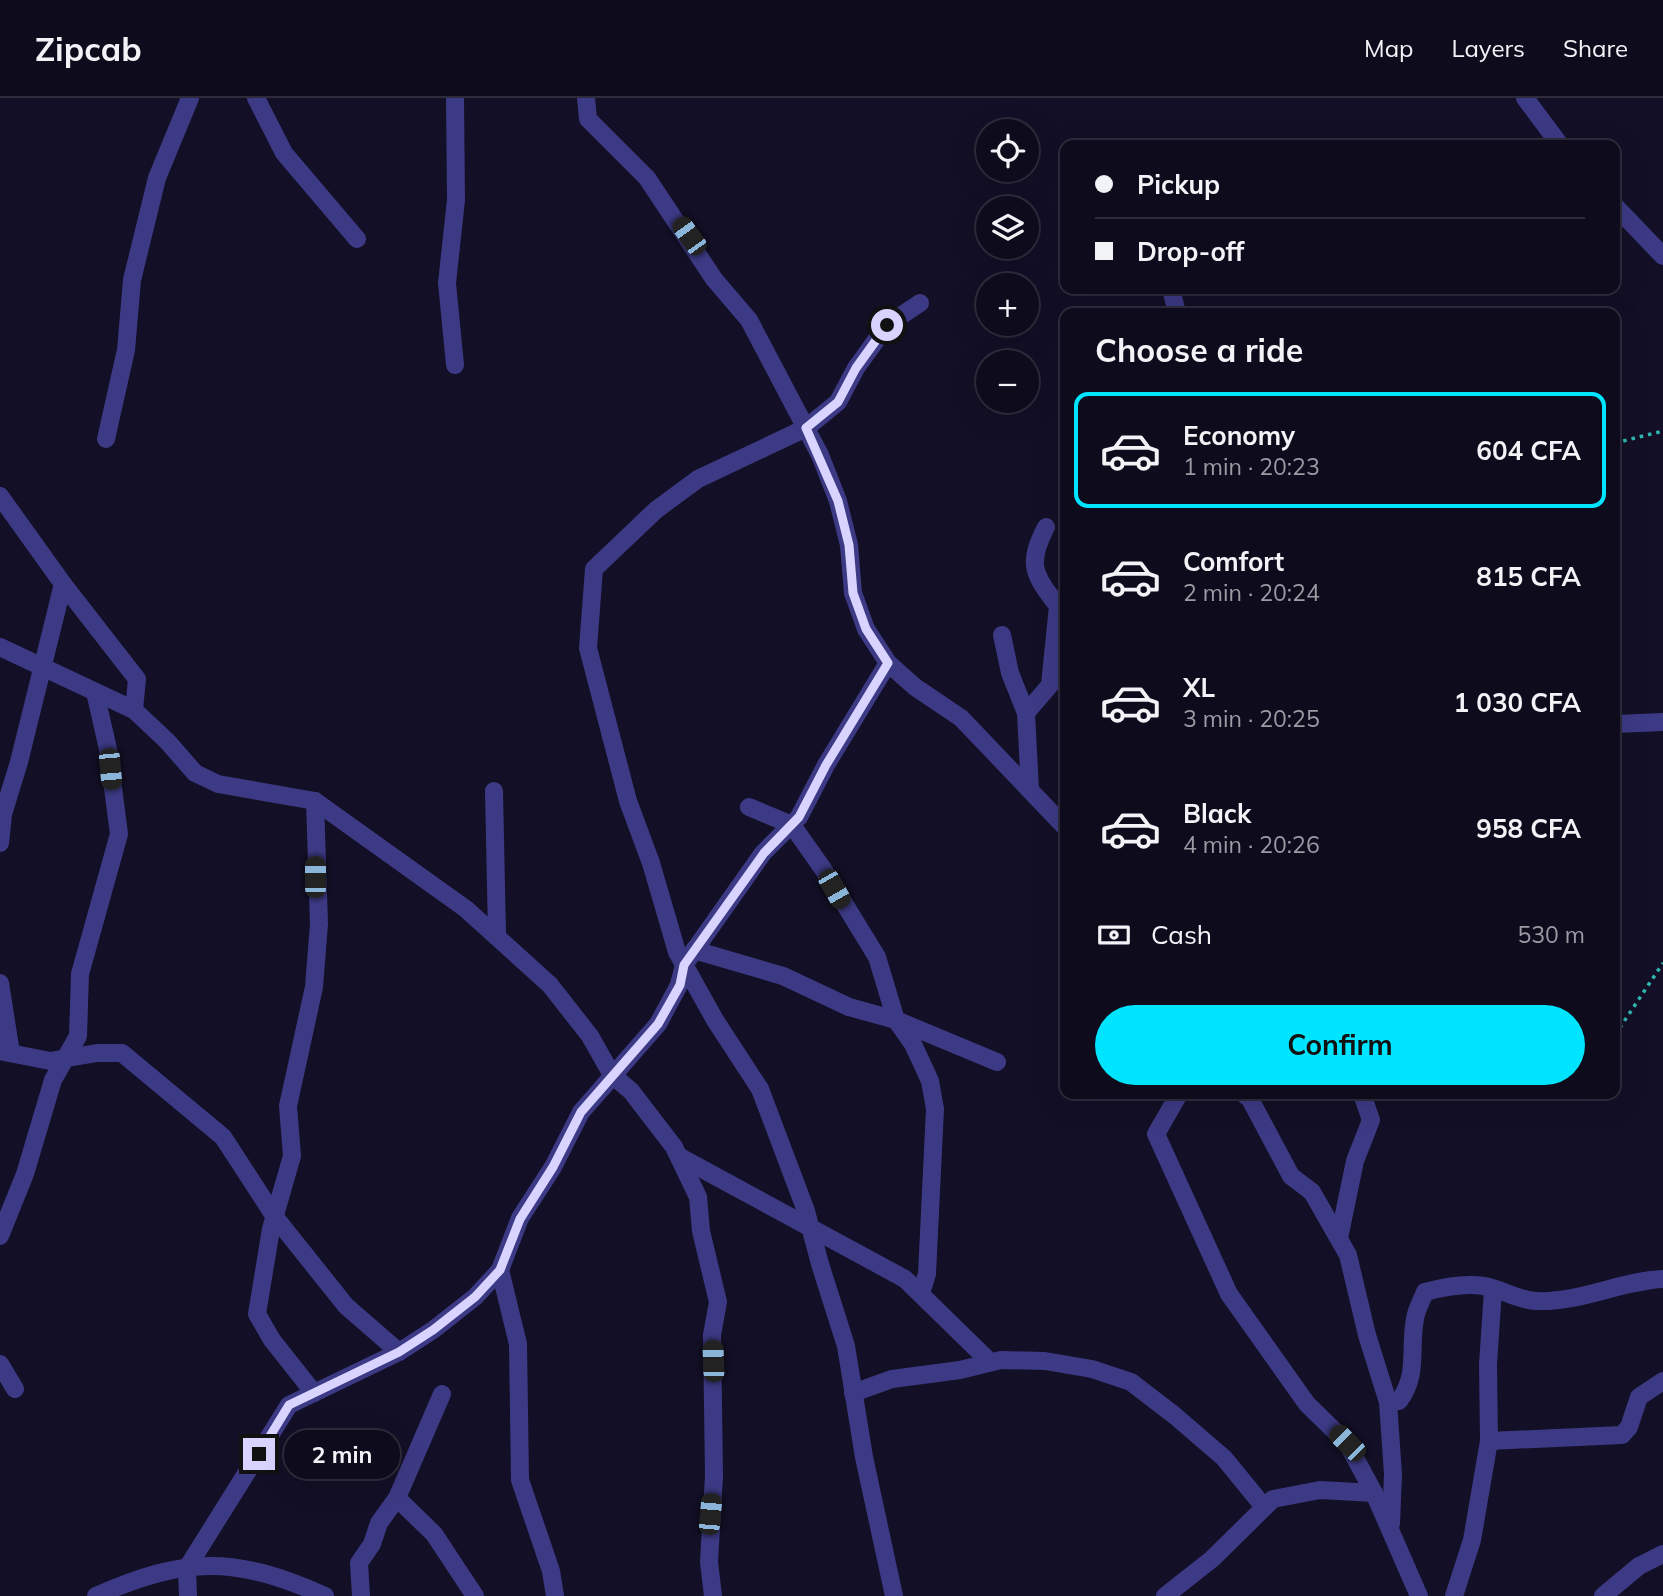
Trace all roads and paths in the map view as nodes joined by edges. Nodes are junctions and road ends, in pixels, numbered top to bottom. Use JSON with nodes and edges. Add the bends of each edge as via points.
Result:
{"nodes":[{"id":1,"x":190,"y":98,"type":"edge"},
{"id":2,"x":256,"y":98,"type":"edge"},
{"id":3,"x":455,"y":98,"type":"edge"},
{"id":4,"x":586,"y":98,"type":"edge"},
{"id":5,"x":1525,"y":98,"type":"edge"},
{"id":6,"x":1556,"y":140,"type":"edge"},
{"id":7,"x":1620,"y":211,"type":"edge"},
{"id":8,"x":357,"y":239,"type":"dead end"},
{"id":9,"x":1663,"y":256,"type":"edge"},
{"id":10,"x":920,"y":303,"type":"dead end"},
{"id":11,"x":455,"y":365,"type":"dead end"},
{"id":12,"x":806,"y":428,"type":"junction"},
{"id":13,"x":1663,"y":431,"type":"edge"},
{"id":14,"x":106,"y":439,"type":"dead end"},
{"id":15,"x":1620,"y":442,"type":"edge"},
{"id":16,"x":0,"y":496,"type":"edge"},
{"id":17,"x":1046,"y":527,"type":"dead end"},
{"id":18,"x":63,"y":584,"type":"junction"},
{"id":19,"x":1002,"y":635,"type":"dead end"},
{"id":20,"x":0,"y":647,"type":"edge"},
{"id":21,"x":888,"y":663,"type":"junction"},
{"id":22,"x":41,"y":666,"type":"junction"},
{"id":23,"x":95,"y":692,"type":"junction"},
{"id":24,"x":134,"y":710,"type":"junction"},
{"id":25,"x":1026,"y":713,"type":"junction"},
{"id":26,"x":1663,"y":722,"type":"edge"},
{"id":27,"x":1620,"y":724,"type":"edge"},
{"id":28,"x":1030,"y":790,"type":"junction"},
{"id":29,"x":494,"y":791,"type":"dead end"},
{"id":30,"x":315,"y":801,"type":"junction"},
{"id":31,"x":749,"y":807,"type":"dead end"},
{"id":32,"x":1060,"y":822,"type":"edge"},
{"id":33,"x":792,"y":825,"type":"junction"},
{"id":34,"x":0,"y":843,"type":"edge"},
{"id":35,"x":497,"y":934,"type":"junction"},
{"id":36,"x":689,"y":957,"type":"junction"},
{"id":37,"x":1663,"y":963,"type":"edge"},
{"id":38,"x":0,"y":983,"type":"edge"},
{"id":39,"x":896,"y":1020,"type":"junction"},
{"id":40,"x":1620,"y":1028,"type":"edge"},
{"id":41,"x":6,"y":1052,"type":"edge"},
{"id":42,"x":67,"y":1058,"type":"junction"},
{"id":43,"x":997,"y":1062,"type":"dead end"},
{"id":44,"x":612,"y":1075,"type":"junction"},
{"id":45,"x":1176,"y":1099,"type":"edge"},
{"id":46,"x":1250,"y":1099,"type":"edge"},
{"id":47,"x":1364,"y":1099,"type":"edge"},
{"id":48,"x":680,"y":1157,"type":"junction"},
{"id":49,"x":275,"y":1217,"type":"junction"},
{"id":50,"x":811,"y":1228,"type":"junction"},
{"id":51,"x":0,"y":1236,"type":"edge"},
{"id":52,"x":1339,"y":1238,"type":"junction"},
{"id":53,"x":500,"y":1270,"type":"junction"},
{"id":54,"x":1663,"y":1279,"type":"edge"},
{"id":55,"x":1493,"y":1290,"type":"junction"},
{"id":56,"x":921,"y":1293,"type":"junction"},
{"id":57,"x":399,"y":1352,"type":"junction"},
{"id":58,"x":990,"y":1362,"type":"junction"},
{"id":59,"x":0,"y":1364,"type":"edge"},
{"id":60,"x":1663,"y":1381,"type":"edge"},
{"id":61,"x":15,"y":1389,"type":"dead end"},
{"id":62,"x":314,"y":1393,"type":"junction"},
{"id":63,"x":853,"y":1393,"type":"junction"},
{"id":64,"x":442,"y":1394,"type":"dead end"},
{"id":65,"x":1388,"y":1402,"type":"junction"},
{"id":66,"x":1489,"y":1441,"type":"junction"},
{"id":67,"x":1374,"y":1493,"type":"junction"},
{"id":68,"x":397,"y":1498,"type":"junction"},
{"id":69,"x":1264,"y":1507,"type":"junction"},
{"id":70,"x":1390,"y":1531,"type":"junction"},
{"id":71,"x":1663,"y":1554,"type":"edge"},
{"id":72,"x":187,"y":1568,"type":"junction"},
{"id":73,"x":288,"y":1588,"type":"edge"},
{"id":74,"x":96,"y":1596,"type":"edge"},
{"id":75,"x":188,"y":1596,"type":"edge"},
{"id":76,"x":325,"y":1596,"type":"edge"},
{"id":77,"x":361,"y":1596,"type":"edge"},
{"id":78,"x":475,"y":1596,"type":"edge"},
{"id":79,"x":555,"y":1596,"type":"edge"},
{"id":80,"x":713,"y":1596,"type":"edge"},
{"id":81,"x":894,"y":1596,"type":"edge"},
{"id":82,"x":1165,"y":1596,"type":"edge"},
{"id":83,"x":1419,"y":1596,"type":"edge"},
{"id":84,"x":1454,"y":1596,"type":"edge"},
{"id":85,"x":1603,"y":1596,"type":"edge"}],
"edges":[{"from":1,"to":14,"type":"street","via":[[157,178],[132,280],[126,350]]},
{"from":2,"to":8,"type":"street","via":[[284,153]]},
{"from":3,"to":11,"type":"street","via":[[456,200],[447,283]]},
{"from":4,"to":12,"type":"street","via":[[588,118],[647,178],[714,279],[749,320]]},
{"from":5,"to":6,"type":"street"},
{"from":7,"to":9,"type":"street"},
{"from":10,"to":12,"type":"street","via":[[887,325],[838,402]]},
{"from":12,"to":21,"type":"street","via":[[838,501],[849,545],[853,593],[866,629]]},
{"from":12,"to":36,"type":"street","via":[[698,479],[656,510],[594,569],[588,648],[628,801],[677,952]]},
{"from":13,"to":15,"type":"path"},
{"from":16,"to":18,"type":"street"},
{"from":17,"to":25,"type":"street","via":[[1035,548],[1033,566],[1058,606],[1054,661],[1050,685]]},
{"from":18,"to":22,"type":"street"},
{"from":18,"to":24,"type":"street","via":[[137,679]]},
{"from":19,"to":25,"type":"street","via":[[1010,673]]},
{"from":20,"to":22,"type":"street"},
{"from":21,"to":28,"type":"street","via":[[961,718]]},
{"from":21,"to":33,"type":"street"},
{"from":22,"to":23,"type":"street"},
{"from":22,"to":34,"type":"street","via":[[3,814]]},
{"from":23,"to":24,"type":"street"},
{"from":23,"to":42,"type":"street","via":[[119,834],[80,974],[78,1036]]},
{"from":24,"to":30,"type":"street","via":[[195,772],[218,784]]},
{"from":25,"to":28,"type":"street"},
{"from":26,"to":27,"type":"street"},
{"from":28,"to":32,"type":"street"},
{"from":29,"to":35,"type":"street"},
{"from":30,"to":35,"type":"street"},
{"from":30,"to":49,"type":"street","via":[[319,923],[314,987],[292,1077],[288,1106],[292,1156]]},
{"from":31,"to":33,"type":"street"},
{"from":33,"to":36,"type":"street","via":[[764,853]]},
{"from":33,"to":39,"type":"street","via":[[877,957]]},
{"from":35,"to":44,"type":"street","via":[[550,985],[590,1036]]},
{"from":36,"to":39,"type":"street","via":[[783,976],[849,1007]]},
{"from":36,"to":44,"type":"street","via":[[680,985],[658,1024]]},
{"from":36,"to":50,"type":"street","via":[[715,1020],[760,1089]]},
{"from":37,"to":40,"type":"path"},
{"from":38,"to":41,"type":"street"},
{"from":39,"to":43,"type":"street"},
{"from":39,"to":56,"type":"street","via":[[930,1081],[935,1110],[927,1274]]},
{"from":41,"to":42,"type":"street","via":[[50,1061]]},
{"from":42,"to":49,"type":"street","via":[[122,1053],[223,1137]]},
{"from":42,"to":51,"type":"street","via":[[53,1080],[25,1174]]},
{"from":44,"to":48,"type":"street","via":[[631,1091]]},
{"from":44,"to":53,"type":"street","via":[[581,1112],[520,1219]]},
{"from":45,"to":67,"type":"street","via":[[1156,1134],[1229,1294],[1307,1404],[1347,1443]]},
{"from":46,"to":52,"type":"street","via":[[1291,1176],[1312,1192]]},
{"from":47,"to":52,"type":"street","via":[[1371,1120],[1355,1161]]},
{"from":48,"to":50,"type":"street"},
{"from":48,"to":80,"type":"street","via":[[698,1197],[718,1302],[712,1335],[714,1476],[709,1562]]},
{"from":49,"to":57,"type":"street","via":[[346,1306]]},
{"from":49,"to":62,"type":"street","via":[[257,1314]]},
{"from":50,"to":56,"type":"street","via":[[878,1263]]},
{"from":50,"to":63,"type":"street","via":[[846,1346]]},
{"from":52,"to":65,"type":"street","via":[[1348,1255]]},
{"from":53,"to":57,"type":"street","via":[[475,1297]]},
{"from":53,"to":79,"type":"street","via":[[518,1344],[520,1480]]},
{"from":54,"to":55,"type":"street","via":[[1581,1297],[1535,1301]]},
{"from":55,"to":65,"type":"street","via":[[1445,1286],[1425,1292],[1415,1319],[1409,1388],[1399,1401]]},
{"from":55,"to":66,"type":"street"},
{"from":56,"to":58,"type":"street"},
{"from":57,"to":62,"type":"street"},
{"from":58,"to":63,"type":"street","via":[[892,1379]]},
{"from":58,"to":69,"type":"street","via":[[1045,1361],[1093,1369],[1131,1382],[1224,1458]]},
{"from":59,"to":61,"type":"street"},
{"from":60,"to":66,"type":"street","via":[[1639,1397],[1622,1435]]},
{"from":62,"to":72,"type":"street","via":[[289,1405]]},
{"from":63,"to":81,"type":"street"},
{"from":64,"to":68,"type":"street"},
{"from":65,"to":70,"type":"street","via":[[1393,1474]]},
{"from":66,"to":84,"type":"street","via":[[1472,1540]]},
{"from":67,"to":69,"type":"street","via":[[1320,1490],[1273,1499]]},
{"from":67,"to":70,"type":"street"},
{"from":68,"to":77,"type":"street","via":[[359,1563]]},
{"from":68,"to":78,"type":"street","via":[[434,1534]]},
{"from":69,"to":82,"type":"street","via":[[1213,1559]]},
{"from":70,"to":83,"type":"street"},
{"from":71,"to":85,"type":"street","via":[[1639,1566]]},
{"from":72,"to":73,"type":"street","via":[[213,1563],[263,1572]]},
{"from":72,"to":74,"type":"street","via":[[130,1581]]},
{"from":72,"to":75,"type":"street"},
{"from":73,"to":76,"type":"street"}]}
